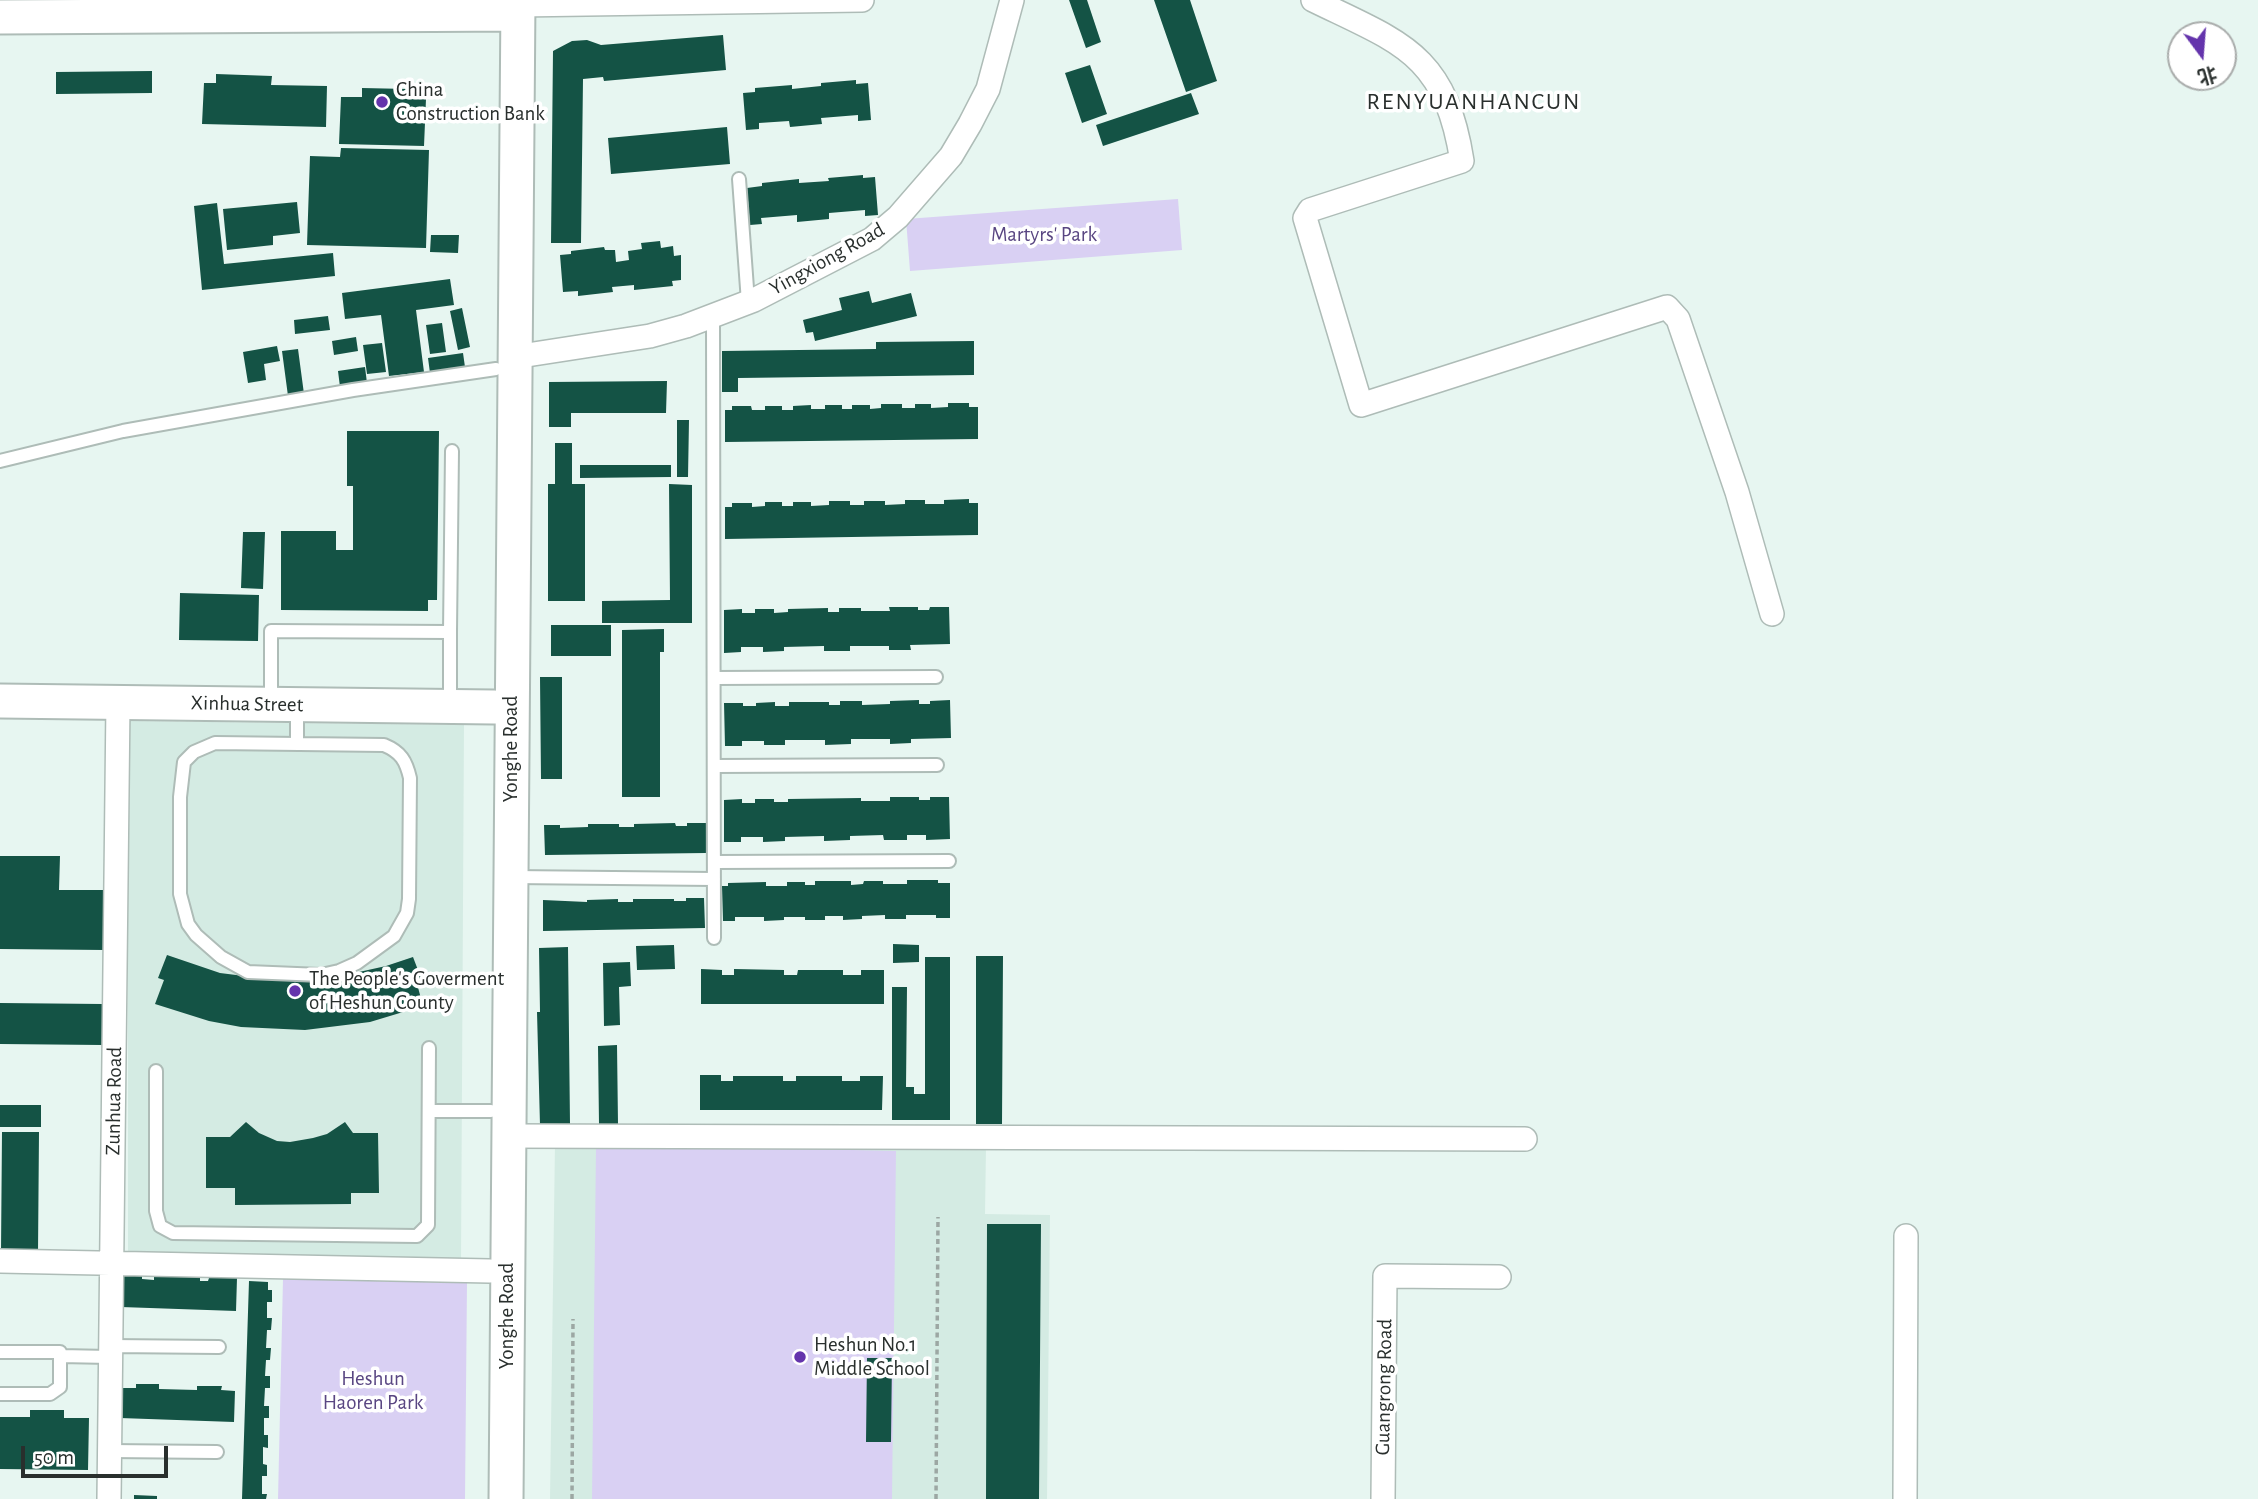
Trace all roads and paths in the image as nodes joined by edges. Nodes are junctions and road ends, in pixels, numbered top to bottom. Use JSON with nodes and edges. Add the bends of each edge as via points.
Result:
{"nodes":[{"id":1,"x":862,"y":0,"type":"edge"},
{"id":2,"x":1012,"y":0,"type":"edge"},
{"id":3,"x":1313,"y":0,"type":"edge"},
{"id":4,"x":510,"y":7,"type":"edge"},
{"id":5,"x":0,"y":17,"type":"edge"},
{"id":6,"x":738,"y":179,"type":"dead end"},
{"id":7,"x":748,"y":302,"type":"junction"},
{"id":8,"x":713,"y":317,"type":"junction"},
{"id":9,"x":505,"y":363,"type":"junction"},
{"id":10,"x":452,"y":451,"type":"dead end"},
{"id":11,"x":0,"y":461,"type":"edge"},
{"id":12,"x":1772,"y":614,"type":"dead end"},
{"id":13,"x":450,"y":632,"type":"junction"},
{"id":14,"x":936,"y":677,"type":"dead end"},
{"id":15,"x":714,"y":678,"type":"junction"},
{"id":16,"x":0,"y":701,"type":"edge"},
{"id":17,"x":118,"y":702,"type":"junction"},
{"id":18,"x":284,"y":704,"type":"junction"},
{"id":19,"x":450,"y":706,"type":"junction"},
{"id":20,"x":494,"y":707,"type":"junction"},
{"id":21,"x":297,"y":744,"type":"junction"},
{"id":22,"x":937,"y":765,"type":"dead end"},
{"id":23,"x":714,"y":766,"type":"junction"},
{"id":24,"x":950,"y":861,"type":"dead end"},
{"id":25,"x":714,"y":862,"type":"junction"},
{"id":26,"x":511,"y":877,"type":"junction"},
{"id":27,"x":714,"y":879,"type":"junction"},
{"id":28,"x":714,"y":938,"type":"dead end"},
{"id":29,"x":429,"y":1048,"type":"dead end"},
{"id":30,"x":156,"y":1071,"type":"dead end"},
{"id":31,"x":429,"y":1111,"type":"junction"},
{"id":32,"x":500,"y":1124,"type":"junction"},
{"id":33,"x":1525,"y":1139,"type":"dead end"},
{"id":34,"x":938,"y":1217,"type":"dead end"},
{"id":35,"x":1906,"y":1236,"type":"dead end"},
{"id":36,"x":0,"y":1261,"type":"edge"},
{"id":37,"x":111,"y":1263,"type":"junction"},
{"id":38,"x":490,"y":1271,"type":"junction"},
{"id":39,"x":1499,"y":1277,"type":"dead end"},
{"id":40,"x":573,"y":1319,"type":"dead end"},
{"id":41,"x":219,"y":1347,"type":"dead end"},
{"id":42,"x":0,"y":1352,"type":"edge"},
{"id":43,"x":110,"y":1352,"type":"junction"},
{"id":44,"x":60,"y":1356,"type":"junction"},
{"id":45,"x":0,"y":1394,"type":"edge"},
{"id":46,"x":109,"y":1451,"type":"junction"},
{"id":47,"x":216,"y":1452,"type":"dead end"},
{"id":48,"x":109,"y":1499,"type":"edge"},
{"id":49,"x":488,"y":1499,"type":"edge"},
{"id":50,"x":506,"y":1499,"type":"edge"},
{"id":51,"x":572,"y":1499,"type":"edge"},
{"id":52,"x":936,"y":1499,"type":"edge"},
{"id":53,"x":1383,"y":1499,"type":"edge"},
{"id":54,"x":1905,"y":1499,"type":"edge"}],
"edges":[{"from":1,"to":4,"type":"street"},
{"from":2,"to":7,"type":"street","name":"Yingxiong Road","via":[[988,89],[951,156],[907,207],[872,239]]},
{"from":3,"to":12,"type":"street","via":[[1396,41],[1423,62],[1439,84],[1462,161],[1310,210],[1305,218],[1360,405],[1667,307],[1678,319],[1691,356]]},
{"from":4,"to":5,"type":"main road"},
{"from":4,"to":9,"type":"main road","name":"Yonghe Road"},
{"from":6,"to":7,"type":"lane"},
{"from":7,"to":8,"type":"street","name":"Yingxiong Road"},
{"from":8,"to":9,"type":"street","name":"Yingxiong Road","via":[[650,336]]},
{"from":8,"to":15,"type":"lane"},
{"from":9,"to":11,"type":"lane","via":[[123,430]]},
{"from":9,"to":20,"type":"main road","name":"Yonghe Road"},
{"from":9,"to":26,"type":"main road","name":"Yonghe Road"},
{"from":10,"to":13,"type":"lane"},
{"from":13,"to":18,"type":"lane","via":[[271,631]]},
{"from":13,"to":19,"type":"lane"},
{"from":14,"to":15,"type":"lane"},
{"from":15,"to":23,"type":"lane"},
{"from":16,"to":17,"type":"main road","name":"Xinhua Street"},
{"from":17,"to":18,"type":"main road","name":"Xinhua Street"},
{"from":17,"to":37,"type":"street","name":"Zunhua Road"},
{"from":18,"to":19,"type":"main road","name":"Xinhua Street"},
{"from":18,"to":21,"type":"lane"},
{"from":19,"to":20,"type":"main road","name":"Xinhua Street"},
{"from":20,"to":32,"type":"main road","name":"Yonghe Road"},
{"from":21,"to":21,"type":"lane","via":[[215,743],[184,762],[180,797],[183,913],[195,935],[248,972],[321,975],[339,971],[394,936],[407,913],[410,778],[401,754],[384,745]]},
{"from":22,"to":23,"type":"lane"},
{"from":23,"to":25,"type":"lane"},
{"from":24,"to":25,"type":"lane"},
{"from":25,"to":27,"type":"lane"},
{"from":26,"to":27,"type":"lane"},
{"from":26,"to":32,"type":"main road","name":"Yonghe Road"},
{"from":27,"to":28,"type":"lane"},
{"from":29,"to":31,"type":"lane"},
{"from":30,"to":31,"type":"lane","via":[[156,1211],[160,1226],[173,1233],[417,1236],[428,1225]]},
{"from":31,"to":32,"type":"lane"},
{"from":32,"to":33,"type":"street"},
{"from":32,"to":38,"type":"main road","name":"Yonghe Road"},
{"from":32,"to":50,"type":"main road","name":"Yonghe Road"},
{"from":34,"to":52,"type":"path"},
{"from":35,"to":54,"type":"street"},
{"from":36,"to":37,"type":"street"},
{"from":37,"to":38,"type":"street"},
{"from":37,"to":43,"type":"street","name":"Zunhua Road"},
{"from":38,"to":49,"type":"main road","name":"Yonghe Road"},
{"from":39,"to":53,"type":"street","name":"Guangrong Road","via":[[1385,1276]]},
{"from":40,"to":51,"type":"path"},
{"from":41,"to":43,"type":"lane"},
{"from":42,"to":44,"type":"lane","via":[[60,1352]]},
{"from":43,"to":44,"type":"lane"},
{"from":43,"to":46,"type":"street","name":"Zunhua Road"},
{"from":44,"to":45,"type":"lane","via":[[60,1387],[50,1394]]},
{"from":46,"to":47,"type":"lane"},
{"from":46,"to":48,"type":"street","name":"Zunhua Road"}]}
